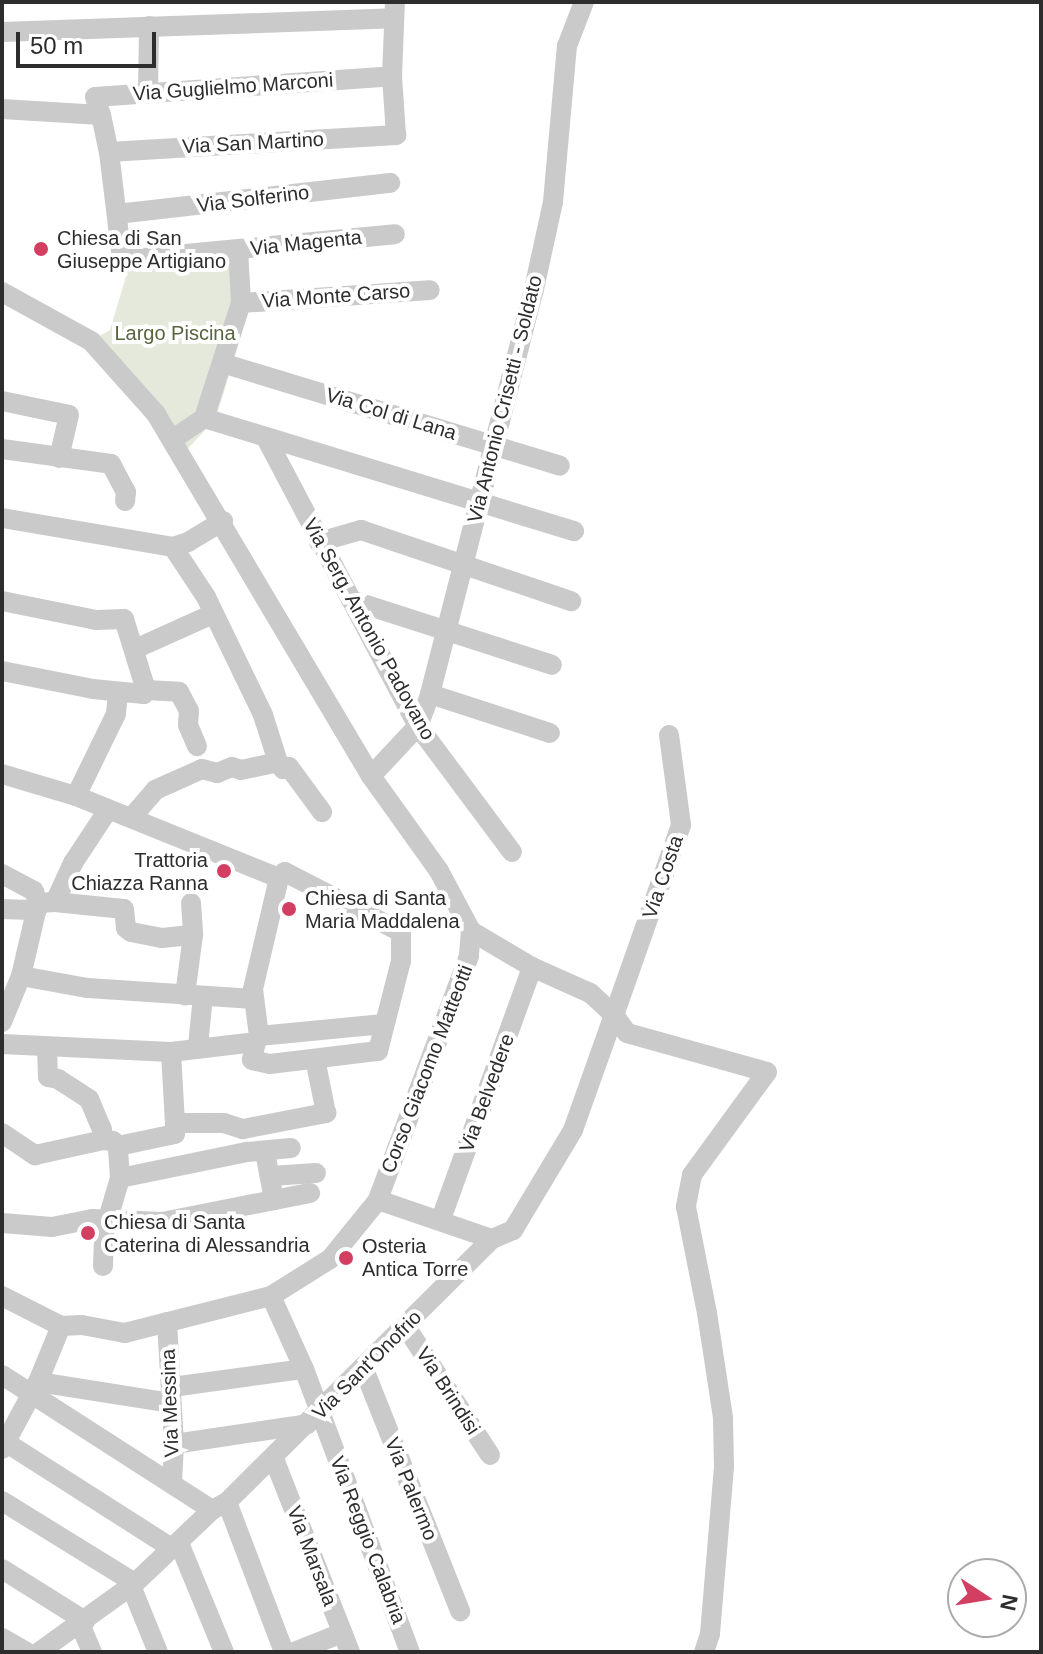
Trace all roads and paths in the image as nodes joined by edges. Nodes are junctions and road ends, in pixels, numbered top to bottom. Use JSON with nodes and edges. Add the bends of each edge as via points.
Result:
{"nodes":[{"id":1,"x":584,"y":2,"type":"edge"},
{"id":2,"x":394,"y":10,"type":"edge"},
{"id":3,"x":149,"y":26,"type":"junction"},
{"id":4,"x":2,"y":32,"type":"edge"},
{"id":5,"x":392,"y":76,"type":"junction"},
{"id":6,"x":148,"y":92,"type":"junction"},
{"id":7,"x":2,"y":109,"type":"edge"},
{"id":8,"x":101,"y":115,"type":"junction"},
{"id":9,"x":109,"y":152,"type":"junction"},
{"id":10,"x":390,"y":183,"type":"dead end"},
{"id":11,"x":117,"y":214,"type":"junction"},
{"id":12,"x":395,"y":234,"type":"dead end"},
{"id":13,"x":238,"y":250,"type":"junction"},
{"id":14,"x":430,"y":290,"type":"dead end"},
{"id":15,"x":2,"y":292,"type":"edge"},
{"id":16,"x":241,"y":303,"type":"junction"},
{"id":17,"x":222,"y":363,"type":"junction"},
{"id":18,"x":2,"y":401,"type":"edge"},
{"id":19,"x":204,"y":418,"type":"junction"},
{"id":20,"x":266,"y":438,"type":"junction"},
{"id":21,"x":173,"y":439,"type":"junction"},
{"id":22,"x":495,"y":445,"type":"junction"},
{"id":23,"x":2,"y":449,"type":"edge"},
{"id":24,"x":59,"y":458,"type":"junction"},
{"id":25,"x":560,"y":466,"type":"dead end"},
{"id":26,"x":125,"y":501,"type":"dead end"},
{"id":27,"x":481,"y":503,"type":"junction"},
{"id":28,"x":2,"y":518,"type":"edge"},
{"id":29,"x":223,"y":521,"type":"junction"},
{"id":30,"x":574,"y":531,"type":"dead end"},
{"id":31,"x":319,"y":542,"type":"junction"},
{"id":32,"x":173,"y":547,"type":"junction"},
{"id":33,"x":462,"y":564,"type":"junction"},
{"id":34,"x":351,"y":600,"type":"junction"},
{"id":35,"x":2,"y":601,"type":"edge"},
{"id":36,"x":571,"y":601,"type":"dead end"},
{"id":37,"x":213,"y":614,"type":"junction"},
{"id":38,"x":445,"y":631,"type":"junction"},
{"id":39,"x":135,"y":649,"type":"junction"},
{"id":40,"x":552,"y":665,"type":"dead end"},
{"id":41,"x":2,"y":671,"type":"edge"},
{"id":42,"x":146,"y":690,"type":"junction"},
{"id":43,"x":118,"y":692,"type":"junction"},
{"id":44,"x":430,"y":694,"type":"junction"},
{"id":45,"x":418,"y":726,"type":"junction"},
{"id":46,"x":550,"y":733,"type":"dead end"},
{"id":47,"x":669,"y":735,"type":"dead end"},
{"id":48,"x":200,"y":757,"type":"junction"},
{"id":49,"x":278,"y":762,"type":"junction"},
{"id":50,"x":2,"y":774,"type":"edge"},
{"id":51,"x":371,"y":776,"type":"junction"},
{"id":52,"x":76,"y":796,"type":"junction"},
{"id":53,"x":108,"y":810,"type":"junction"},
{"id":54,"x":322,"y":812,"type":"dead end"},
{"id":55,"x":131,"y":818,"type":"junction"},
{"id":56,"x":512,"y":852,"type":"dead end"},
{"id":57,"x":2,"y":874,"type":"edge"},
{"id":58,"x":282,"y":875,"type":"junction"},
{"id":59,"x":191,"y":903,"type":"dead end"},
{"id":60,"x":43,"y":905,"type":"junction"},
{"id":61,"x":2,"y":909,"type":"edge"},
{"id":62,"x":471,"y":931,"type":"junction"},
{"id":63,"x":193,"y":935,"type":"junction"},
{"id":64,"x":532,"y":967,"type":"junction"},
{"id":65,"x":21,"y":976,"type":"junction"},
{"id":66,"x":194,"y":996,"type":"junction"},
{"id":67,"x":254,"y":999,"type":"junction"},
{"id":68,"x":7,"y":1002,"type":"edge"},
{"id":69,"x":614,"y":1015,"type":"junction"},
{"id":70,"x":2,"y":1022,"type":"edge"},
{"id":71,"x":383,"y":1024,"type":"junction"},
{"id":72,"x":258,"y":1039,"type":"junction"},
{"id":73,"x":2,"y":1044,"type":"edge"},
{"id":74,"x":198,"y":1046,"type":"junction"},
{"id":75,"x":47,"y":1048,"type":"junction"},
{"id":76,"x":171,"y":1052,"type":"junction"},
{"id":77,"x":315,"y":1059,"type":"junction"},
{"id":78,"x":175,"y":1123,"type":"junction"},
{"id":79,"x":243,"y":1129,"type":"junction"},
{"id":80,"x":2,"y":1133,"type":"edge"},
{"id":81,"x":110,"y":1143,"type":"junction"},
{"id":82,"x":291,"y":1148,"type":"dead end"},
{"id":83,"x":256,"y":1152,"type":"junction"},
{"id":84,"x":316,"y":1173,"type":"dead end"},
{"id":85,"x":270,"y":1176,"type":"junction"},
{"id":86,"x":120,"y":1178,"type":"junction"},
{"id":87,"x":310,"y":1193,"type":"dead end"},
{"id":88,"x":274,"y":1200,"type":"junction"},
{"id":89,"x":378,"y":1200,"type":"junction"},
{"id":90,"x":109,"y":1219,"type":"junction"},
{"id":91,"x":441,"y":1219,"type":"junction"},
{"id":92,"x":2,"y":1223,"type":"edge"},
{"id":93,"x":492,"y":1239,"type":"junction"},
{"id":94,"x":103,"y":1266,"type":"dead end"},
{"id":95,"x":2,"y":1296,"type":"edge"},
{"id":96,"x":271,"y":1296,"type":"junction"},
{"id":97,"x":167,"y":1322,"type":"junction"},
{"id":98,"x":61,"y":1326,"type":"junction"},
{"id":99,"x":406,"y":1327,"type":"junction"},
{"id":100,"x":363,"y":1367,"type":"junction"},
{"id":101,"x":304,"y":1369,"type":"junction"},
{"id":102,"x":2,"y":1375,"type":"edge"},
{"id":103,"x":35,"y":1388,"type":"junction"},
{"id":104,"x":171,"y":1395,"type":"junction"},
{"id":105,"x":313,"y":1418,"type":"junction"},
{"id":106,"x":3,"y":1444,"type":"edge"},
{"id":107,"x":174,"y":1444,"type":"junction"},
{"id":108,"x":490,"y":1455,"type":"dead end"},
{"id":109,"x":274,"y":1459,"type":"junction"},
{"id":110,"x":172,"y":1483,"type":"junction"},
{"id":111,"x":2,"y":1501,"type":"edge"},
{"id":112,"x":219,"y":1506,"type":"junction"},
{"id":113,"x":176,"y":1546,"type":"junction"},
{"id":114,"x":2,"y":1569,"type":"edge"},
{"id":115,"x":133,"y":1585,"type":"junction"},
{"id":116,"x":460,"y":1611,"type":"dead end"},
{"id":117,"x":83,"y":1622,"type":"junction"},
{"id":118,"x":2,"y":1638,"type":"edge"},
{"id":119,"x":346,"y":1642,"type":"edge"},
{"id":120,"x":26,"y":1652,"type":"edge"},
{"id":121,"x":39,"y":1652,"type":"edge"},
{"id":122,"x":92,"y":1652,"type":"edge"},
{"id":123,"x":158,"y":1652,"type":"edge"},
{"id":124,"x":224,"y":1652,"type":"edge"},
{"id":125,"x":284,"y":1652,"type":"edge"},
{"id":126,"x":294,"y":1652,"type":"edge"},
{"id":127,"x":410,"y":1652,"type":"edge"},
{"id":128,"x":704,"y":1652,"type":"edge"}],
"edges":[{"from":1,"to":22,"type":"street","name":"Via Antonio Crisetti - Soldato","via":[[567,46],[553,202]]},
{"from":2,"to":3,"type":"street"},
{"from":2,"to":5,"type":"street"},
{"from":3,"to":4,"type":"street"},
{"from":3,"to":6,"type":"street"},
{"from":5,"to":6,"type":"street","name":"Via Guglielmo Marconi"},
{"from":5,"to":9,"type":"street","name":"Via San Martino","via":[[396,135]]},
{"from":6,"to":8,"type":"street","name":"Via Guglielmo Marconi","via":[[95,97]]},
{"from":7,"to":8,"type":"street"},
{"from":8,"to":9,"type":"street"},
{"from":9,"to":11,"type":"street"},
{"from":10,"to":11,"type":"street","name":"Via Solferino"},
{"from":11,"to":13,"type":"street","name":"Via Magenta","via":[[122,260]]},
{"from":12,"to":13,"type":"street","name":"Via Magenta"},
{"from":13,"to":16,"type":"street"},
{"from":14,"to":16,"type":"street","name":"Via Monte Carso"},
{"from":15,"to":21,"type":"street","via":[[91,341]]},
{"from":16,"to":17,"type":"street"},
{"from":17,"to":19,"type":"street"},
{"from":17,"to":22,"type":"street","name":"Via Col di Lana"},
{"from":18,"to":24,"type":"street","via":[[69,415]]},
{"from":19,"to":20,"type":"street"},
{"from":19,"to":21,"type":"street"},
{"from":20,"to":27,"type":"street"},
{"from":20,"to":31,"type":"street","name":"Via Serg. Antonio Padovano"},
{"from":21,"to":29,"type":"street"},
{"from":22,"to":25,"type":"street","name":"Via Col di Lana"},
{"from":22,"to":27,"type":"street","name":"Via Antonio Crisetti - Soldato"},
{"from":23,"to":24,"type":"street"},
{"from":24,"to":26,"type":"street","via":[[111,464],[126,492]]},
{"from":27,"to":30,"type":"street"},
{"from":27,"to":33,"type":"street","name":"Via Antonio Crisetti - Soldato"},
{"from":28,"to":32,"type":"street"},
{"from":29,"to":32,"type":"street"},
{"from":29,"to":51,"type":"street"},
{"from":31,"to":33,"type":"street","via":[[361,530]]},
{"from":31,"to":34,"type":"street","name":"Via Serg. Antonio Padovano"},
{"from":32,"to":37,"type":"street"},
{"from":33,"to":36,"type":"street"},
{"from":33,"to":38,"type":"street","name":"Via Antonio Crisetti - Soldato"},
{"from":34,"to":38,"type":"street"},
{"from":34,"to":45,"type":"street","name":"Via Serg. Antonio Padovano"},
{"from":35,"to":39,"type":"street","via":[[96,620],[124,619]]},
{"from":37,"to":39,"type":"street"},
{"from":37,"to":49,"type":"street","via":[[263,715]]},
{"from":38,"to":40,"type":"street"},
{"from":38,"to":44,"type":"street","name":"Via Antonio Crisetti - Soldato"},
{"from":39,"to":42,"type":"street"},
{"from":41,"to":43,"type":"street"},
{"from":42,"to":43,"type":"street"},
{"from":42,"to":48,"type":"street","via":[[179,692]]},
{"from":43,"to":52,"type":"street","via":[[116,714]]},
{"from":44,"to":45,"type":"street","name":"Via Antonio Crisetti - Soldato"},
{"from":44,"to":46,"type":"street"},
{"from":45,"to":51,"type":"street","name":"Via Antonio Crisetti - Soldato"},
{"from":45,"to":56,"type":"street","name":"Via Serg. Antonio Padovano"},
{"from":47,"to":69,"type":"street","name":"Via Costa","via":[[681,825]]},
{"from":48,"to":49,"type":"street","via":[[217,773]]},
{"from":48,"to":55,"type":"street","via":[[155,790]]},
{"from":49,"to":54,"type":"street","via":[[283,769],[289,767]]},
{"from":50,"to":52,"type":"street"},
{"from":51,"to":62,"type":"street","via":[[439,871]]},
{"from":52,"to":53,"type":"street"},
{"from":53,"to":55,"type":"street"},
{"from":53,"to":60,"type":"street"},
{"from":55,"to":58,"type":"street"},
{"from":57,"to":60,"type":"street","via":[[34,891]]},
{"from":58,"to":67,"type":"street","via":[[257,963]]},
{"from":58,"to":71,"type":"street","via":[[401,932],[401,961]]},
{"from":59,"to":63,"type":"street"},
{"from":60,"to":61,"type":"street"},
{"from":60,"to":63,"type":"street","via":[[124,909],[131,932],[162,938]]},
{"from":60,"to":65,"type":"street"},
{"from":62,"to":64,"type":"street"},
{"from":62,"to":89,"type":"street","name":"Corso Giacomo Matteotti","via":[[469,956]]},
{"from":63,"to":66,"type":"street"},
{"from":64,"to":69,"type":"street","via":[[590,993]]},
{"from":64,"to":91,"type":"street","name":"Via Belvedere"},
{"from":65,"to":66,"type":"street","via":[[88,988]]},
{"from":65,"to":68,"type":"street"},
{"from":66,"to":67,"type":"street"},
{"from":66,"to":74,"type":"street"},
{"from":67,"to":72,"type":"street"},
{"from":68,"to":70,"type":"street"},
{"from":69,"to":93,"type":"street","name":"Via Sant'Onofrio","via":[[573,1130],[513,1230]]},
{"from":69,"to":128,"type":"street","via":[[627,1033],[767,1072],[692,1175],[686,1207],[723,1418],[724,1467],[710,1634]]},
{"from":71,"to":72,"type":"street"},
{"from":71,"to":77,"type":"street","via":[[378,1051]]},
{"from":72,"to":74,"type":"street"},
{"from":72,"to":77,"type":"street","via":[[252,1060],[270,1064]]},
{"from":73,"to":75,"type":"street"},
{"from":74,"to":76,"type":"street"},
{"from":75,"to":76,"type":"street"},
{"from":75,"to":81,"type":"street","via":[[48,1077],[89,1099]]},
{"from":76,"to":78,"type":"street"},
{"from":77,"to":79,"type":"street","via":[[326,1113]]},
{"from":78,"to":79,"type":"street","via":[[224,1123]]},
{"from":78,"to":81,"type":"street","via":[[175,1134]]},
{"from":79,"to":83,"type":"street"},
{"from":80,"to":81,"type":"street","via":[[35,1155]]},
{"from":81,"to":86,"type":"street"},
{"from":82,"to":83,"type":"street"},
{"from":83,"to":85,"type":"street"},
{"from":83,"to":86,"type":"street"},
{"from":84,"to":85,"type":"street"},
{"from":85,"to":88,"type":"street"},
{"from":86,"to":90,"type":"street"},
{"from":87,"to":88,"type":"street"},
{"from":88,"to":90,"type":"street","via":[[162,1222]]},
{"from":89,"to":91,"type":"street"},
{"from":89,"to":96,"type":"street","name":"Corso Giacomo Matteotti","via":[[330,1259]]},
{"from":90,"to":92,"type":"street","via":[[52,1227]]},
{"from":90,"to":94,"type":"street"},
{"from":91,"to":93,"type":"street"},
{"from":93,"to":99,"type":"street","name":"Via Sant'Onofrio"},
{"from":95,"to":98,"type":"street","name":"Corso Giacomo Matteotti"},
{"from":96,"to":97,"type":"street","name":"Corso Giacomo Matteotti"},
{"from":96,"to":101,"type":"street","name":"Via Reggio Calabria"},
{"from":97,"to":98,"type":"street","name":"Corso Giacomo Matteotti","via":[[125,1333]]},
{"from":97,"to":104,"type":"street","name":"Via Messina"},
{"from":98,"to":103,"type":"street"},
{"from":99,"to":100,"type":"street","name":"Via Sant'Onofrio"},
{"from":99,"to":108,"type":"street","name":"Via Brindisi"},
{"from":100,"to":105,"type":"street","name":"Via Sant'Onofrio"},
{"from":100,"to":116,"type":"street","name":"Via Palermo"},
{"from":101,"to":104,"type":"street"},
{"from":101,"to":105,"type":"street","name":"Via Reggio Calabria"},
{"from":102,"to":103,"type":"street"},
{"from":103,"to":104,"type":"street"},
{"from":103,"to":106,"type":"street"},
{"from":103,"to":110,"type":"street"},
{"from":104,"to":107,"type":"street","name":"Via Messina"},
{"from":105,"to":107,"type":"street"},
{"from":105,"to":109,"type":"street","name":"Via Sant'Onofrio"},
{"from":105,"to":127,"type":"street","name":"Via Reggio Calabria"},
{"from":106,"to":113,"type":"street"},
{"from":107,"to":110,"type":"street","name":"Via Messina"},
{"from":109,"to":112,"type":"street","name":"Via Sant'Onofrio"},
{"from":109,"to":119,"type":"street","name":"Via Marsala"},
{"from":110,"to":112,"type":"street"},
{"from":111,"to":115,"type":"street"},
{"from":112,"to":113,"type":"street","name":"Via Sant'Onofrio"},
{"from":112,"to":125,"type":"street"},
{"from":113,"to":115,"type":"street","name":"Via Sant'Onofrio"},
{"from":113,"to":124,"type":"street"},
{"from":114,"to":117,"type":"street"},
{"from":115,"to":117,"type":"street","name":"Via Sant'Onofrio"},
{"from":115,"to":123,"type":"street"},
{"from":117,"to":121,"type":"street","name":"Via Sant'Onofrio"},
{"from":117,"to":122,"type":"street"},
{"from":118,"to":120,"type":"street"},
{"from":119,"to":126,"type":"street"}]}
